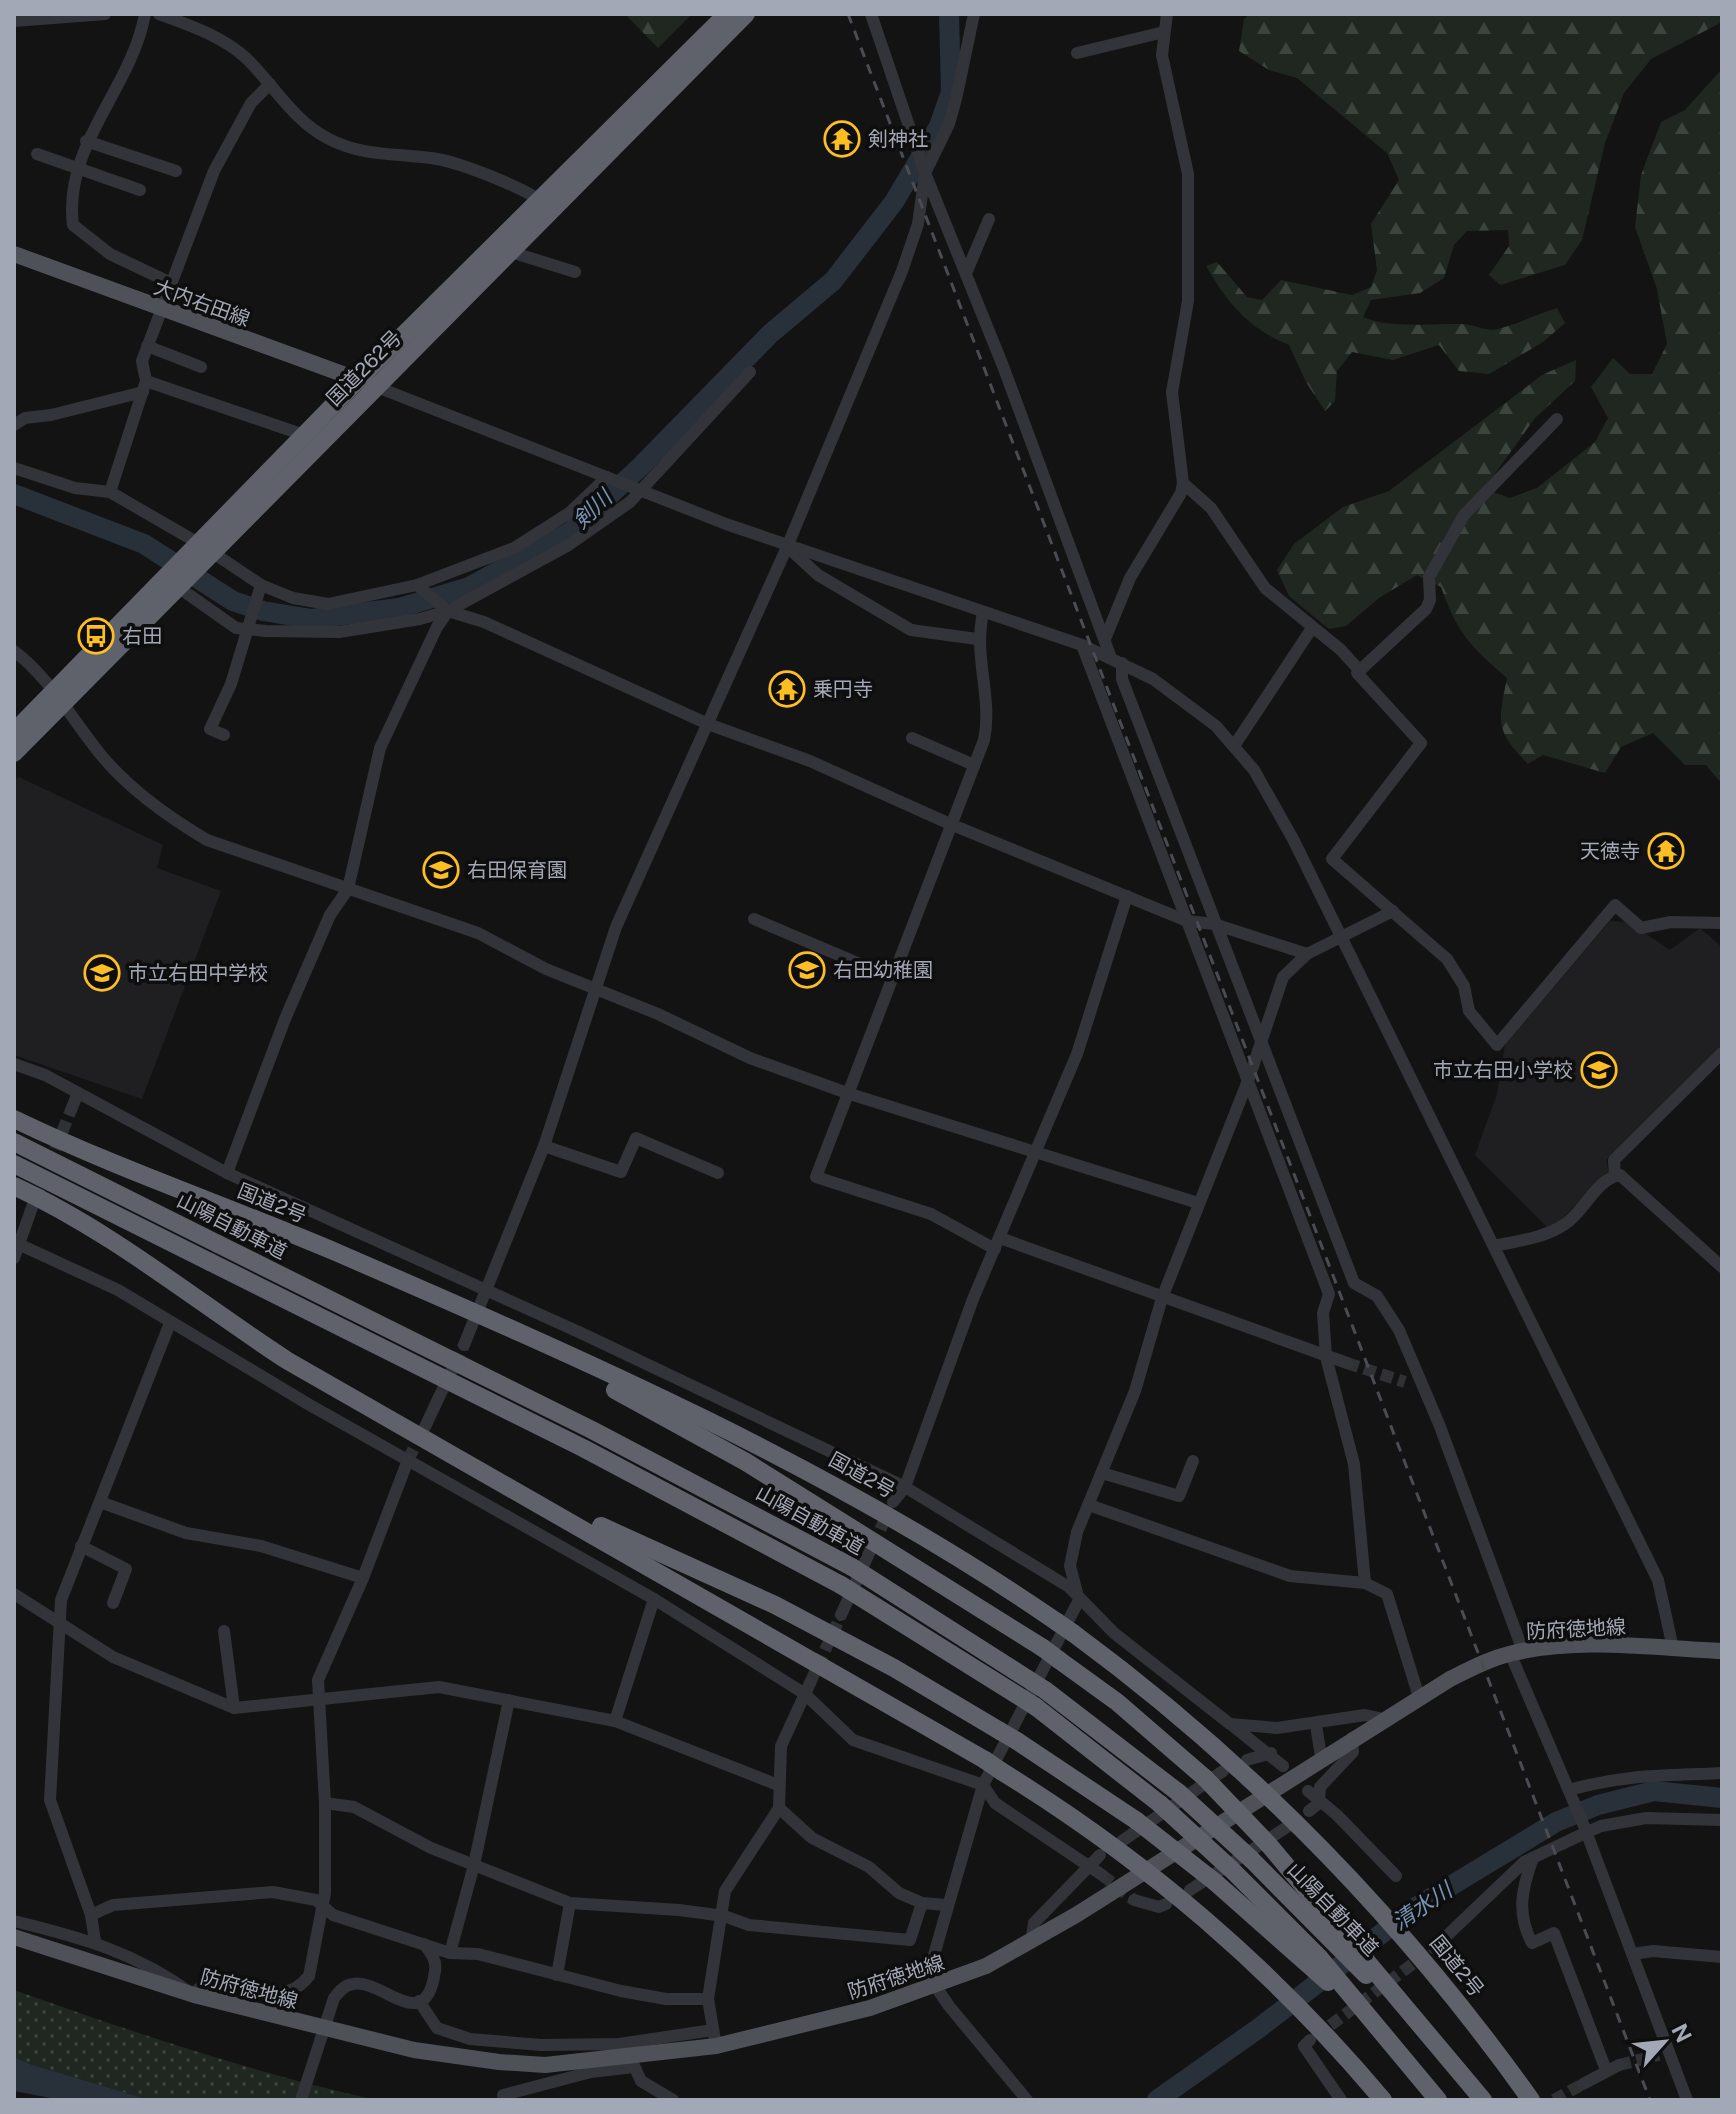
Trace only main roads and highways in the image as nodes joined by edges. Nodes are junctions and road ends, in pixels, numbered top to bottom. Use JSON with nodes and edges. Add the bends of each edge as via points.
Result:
{"nodes":[{"id":1,"x":727,"y":14,"type":"edge"},
{"id":2,"x":746,"y":14,"type":"edge"},
{"id":3,"x":547,"y":205,"type":"junction"},
{"id":4,"x":14,"y":254,"type":"edge"},
{"id":5,"x":359,"y":379,"type":"junction"},
{"id":6,"x":377,"y":387,"type":"junction"},
{"id":7,"x":203,"y":552,"type":"junction"},
{"id":8,"x":58,"y":699,"type":"junction"},
{"id":9,"x":14,"y":732,"type":"edge"},
{"id":10,"x":14,"y":753,"type":"edge"},
{"id":11,"x":14,"y":1119,"type":"edge"},
{"id":12,"x":14,"y":1142,"type":"edge"},
{"id":13,"x":14,"y":1164,"type":"edge"},
{"id":14,"x":14,"y":1186,"type":"edge"},
{"id":15,"x":509,"y":1330,"type":"junction"},
{"id":16,"x":488,"y":1475,"type":"junction"},
{"id":17,"x":1722,"y":1651,"type":"edge"},
{"id":18,"x":1266,"y":1792,"type":"junction"},
{"id":19,"x":1148,"y":1870,"type":"junction"},
{"id":20,"x":14,"y":1937,"type":"edge"},
{"id":21,"x":1344,"y":1940,"type":"junction"},
{"id":22,"x":1314,"y":1960,"type":"junction"},
{"id":23,"x":1366,"y":1966,"type":"junction"},
{"id":24,"x":1433,"y":2094,"type":"edge"},
{"id":25,"x":1383,"y":2100,"type":"edge"},
{"id":26,"x":1470,"y":2100,"type":"edge"},
{"id":27,"x":1483,"y":2100,"type":"edge"},
{"id":28,"x":1531,"y":2100,"type":"edge"}],
"edges":[{"from":1,"to":3,"type":"highway","name":"国道262号"},
{"from":2,"to":3,"type":"highway","name":"国道262号"},
{"from":3,"to":5,"type":"highway","name":"国道262号"},
{"from":3,"to":6,"type":"highway","name":"国道262号","via":[[511,252]]},
{"from":4,"to":5,"type":"main road","name":"大内右田線"},
{"from":5,"to":6,"type":"main road","name":"大内右田線"},
{"from":5,"to":7,"type":"highway","name":"国道262号"},
{"from":6,"to":7,"type":"highway","name":"国道262号"},
{"from":7,"to":8,"type":"highway","name":"国道262号"},
{"from":8,"to":9,"type":"highway","name":"国道262号"},
{"from":8,"to":10,"type":"highway","name":"国道262号"},
{"from":11,"to":15,"type":"highway","name":"国道2号"},
{"from":12,"to":21,"type":"highway","name":"山陽自動車道","bridge":true,"via":[[606,1437],[852,1567],[1045,1690],[1179,1793]]},
{"from":13,"to":22,"type":"highway","name":"山陽自動車道","bridge":true,"via":[[583,1448],[841,1585],[1036,1707],[1160,1804],[1231,1869]]},
{"from":14,"to":16,"type":"highway","via":[[113,1239],[288,1361]]},
{"from":15,"to":18,"type":"highway","name":"国道2号","bridge":true,"via":[[853,1494],[951,1551],[1153,1694]]},
{"from":15,"to":21,"type":"highway","bridge":true,"via":[[535,1350],[746,1462],[1043,1648],[1117,1702],[1205,1778],[1269,1845]]},
{"from":16,"to":19,"type":"highway","bridge":true,"via":[[985,1760]]},
{"from":16,"to":22,"type":"highway","bridge":true,"via":[[775,1605],[894,1668],[1137,1821]]},
{"from":17,"to":18,"type":"main road","name":"防府徳地線","via":[[1588,1646],[1517,1652],[1462,1673]]},
{"from":18,"to":19,"type":"main road","name":"防府徳地線"},
{"from":18,"to":28,"type":"highway","name":"国道2号","via":[[1405,1937]]},
{"from":19,"to":20,"type":"main road","name":"防府徳地線","via":[[1031,1943],[936,1987],[855,2012],[715,2038],[633,2062],[545,2065],[414,2050],[194,1995]]},
{"from":19,"to":25,"type":"highway","via":[[1304,2011]]},
{"from":21,"to":23,"type":"highway","name":"山陽自動車道"},
{"from":22,"to":24,"type":"highway"},
{"from":23,"to":26,"type":"highway","name":"山陽自動車道"},
{"from":23,"to":27,"type":"highway"}]}
